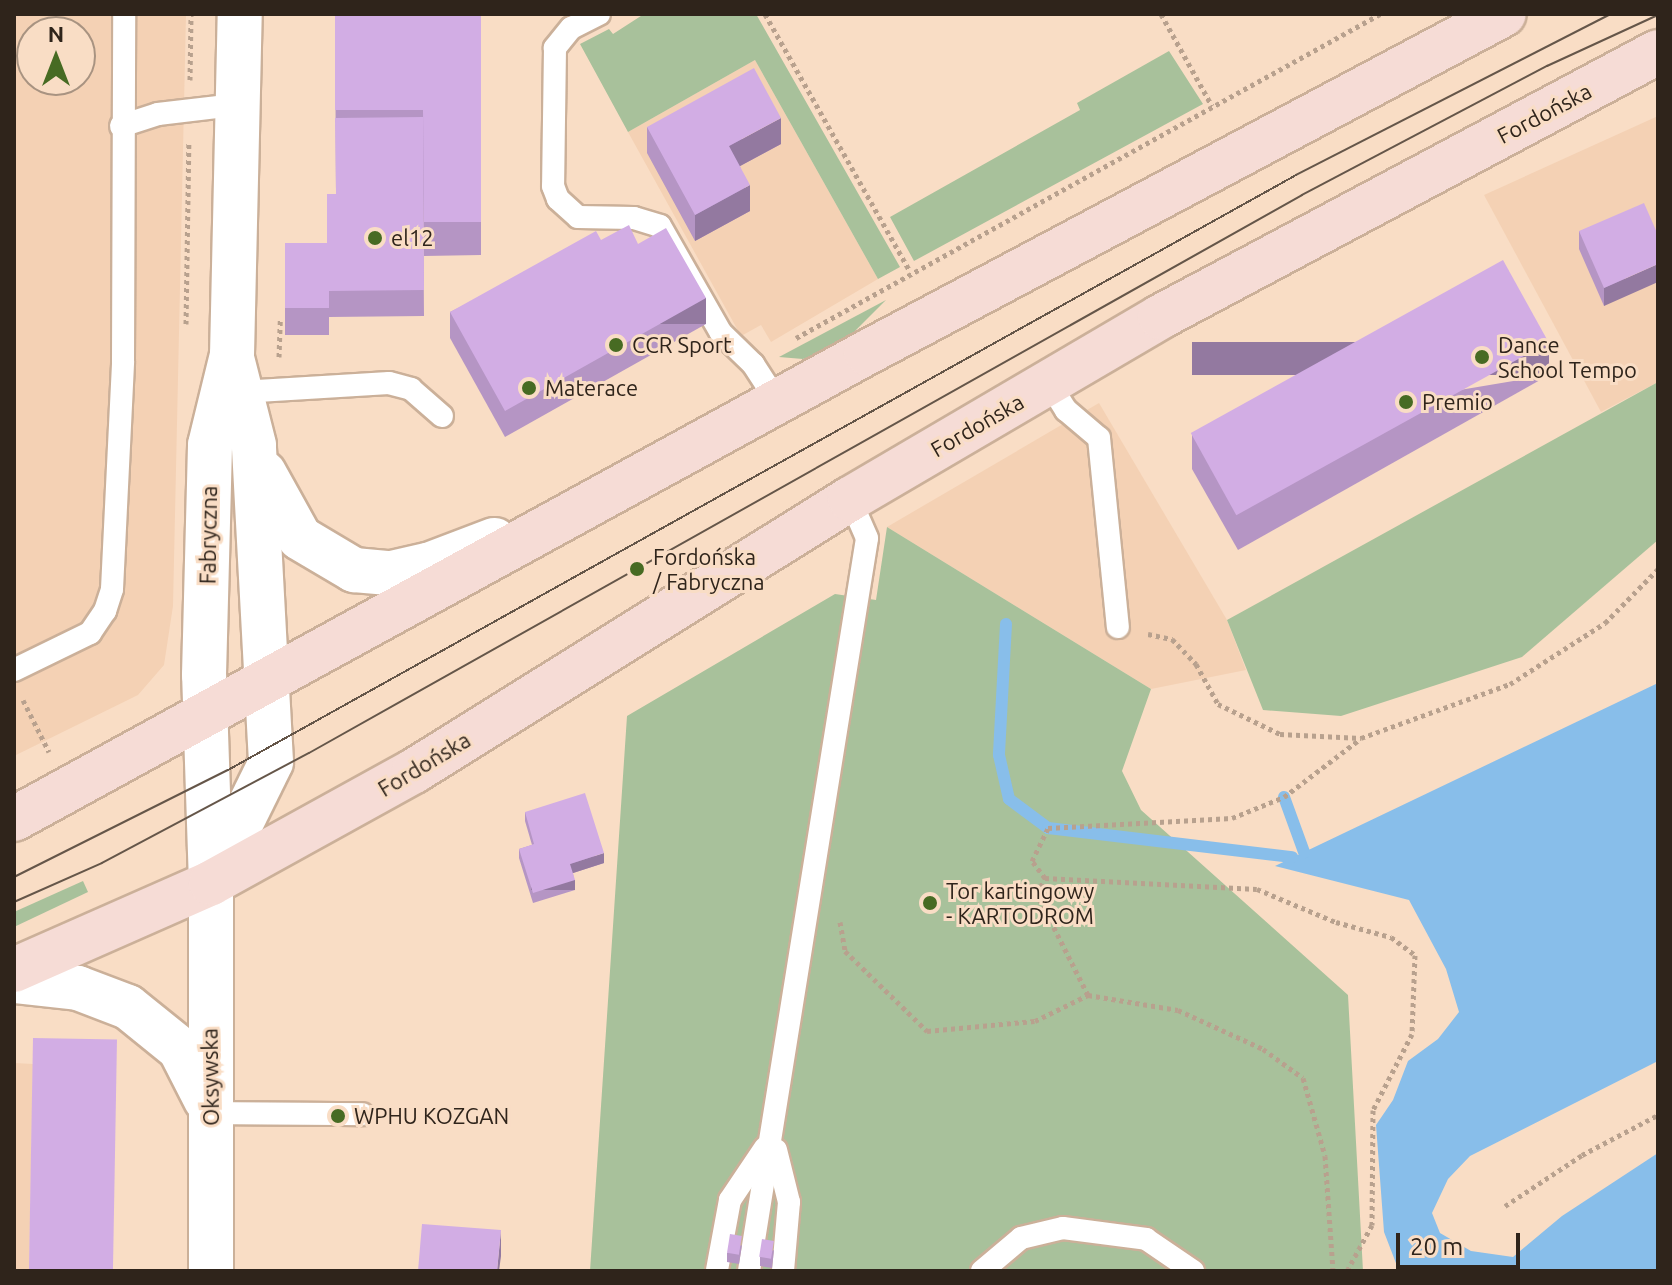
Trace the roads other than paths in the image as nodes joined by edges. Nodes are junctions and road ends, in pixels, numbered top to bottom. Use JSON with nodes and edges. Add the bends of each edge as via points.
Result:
{"nodes":[{"id":1,"x":124,"y":14,"type":"edge"},
{"id":2,"x":240,"y":14,"type":"edge"},
{"id":3,"x":599,"y":14,"type":"edge"},
{"id":4,"x":1504,"y":14,"type":"edge"},
{"id":5,"x":1658,"y":52,"type":"edge"},
{"id":6,"x":235,"y":105,"type":"junction"},
{"id":7,"x":121,"y":126,"type":"junction"},
{"id":8,"x":236,"y":374,"type":"junction"},
{"id":9,"x":1049,"y":383,"type":"junction"},
{"id":10,"x":777,"y":401,"type":"junction"},
{"id":11,"x":442,"y":416,"type":"dead end"},
{"id":12,"x":254,"y":445,"type":"junction"},
{"id":13,"x":604,"y":497,"type":"junction"},
{"id":14,"x":850,"y":499,"type":"junction"},
{"id":15,"x":1118,"y":627,"type":"road end"},
{"id":16,"x":14,"y":670,"type":"edge"},
{"id":17,"x":268,"y":681,"type":"junction"},
{"id":18,"x":205,"y":717,"type":"junction"},
{"id":19,"x":14,"y":819,"type":"edge"},
{"id":20,"x":211,"y":883,"type":"junction"},
{"id":21,"x":14,"y":970,"type":"edge"},
{"id":22,"x":14,"y":981,"type":"edge"},
{"id":23,"x":211,"y":1113,"type":"junction"},
{"id":24,"x":362,"y":1114,"type":"dead end"},
{"id":25,"x":774,"y":1133,"type":"junction"},
{"id":26,"x":717,"y":1270,"type":"edge"},
{"id":27,"x":211,"y":1271,"type":"edge"},
{"id":28,"x":749,"y":1271,"type":"edge"},
{"id":29,"x":783,"y":1271,"type":"edge"},
{"id":30,"x":982,"y":1271,"type":"edge"},
{"id":31,"x":1193,"y":1271,"type":"edge"}],
"edges":[{"from":1,"to":7,"type":"lane"},
{"from":2,"to":6,"type":"street","name":"Fabryczna"},
{"from":3,"to":10,"type":"lane","via":[[571,28],[555,48],[553,186],[558,199],[578,217],[634,218],[660,226],[721,333],[753,364]]},
{"from":4,"to":10,"type":"main road"},
{"from":5,"to":9,"type":"main road","name":"Fordońska","via":[[1299,241]]},
{"from":6,"to":7,"type":"lane"},
{"from":6,"to":8,"type":"street","name":"Fabryczna"},
{"from":7,"to":16,"type":"lane","via":[[123,361],[112,589],[90,633]]},
{"from":8,"to":11,"type":"lane","via":[[389,383],[411,389]]},
{"from":8,"to":12,"type":"street","name":"Fabryczna"},
{"from":8,"to":18,"type":"street","name":"Fabryczna","via":[[210,445]]},
{"from":9,"to":14,"type":"main road","name":"Fordońska"},
{"from":9,"to":15,"type":"lane","via":[[1066,410],[1099,438]]},
{"from":10,"to":13,"type":"main road"},
{"from":12,"to":13,"type":"street","via":[[272,494],[300,538],[330,560],[372,573],[428,565]]},
{"from":12,"to":17,"type":"street","name":"Fabryczna"},
{"from":13,"to":17,"type":"main road"},
{"from":14,"to":20,"type":"main road","name":"Fordońska","via":[[414,771]]},
{"from":14,"to":25,"type":"lane","via":[[867,538]]},
{"from":17,"to":18,"type":"main road"},
{"from":17,"to":20,"type":"street","name":"Fabryczna","via":[[268,775]]},
{"from":18,"to":19,"type":"main road"},
{"from":18,"to":20,"type":"street","name":"Fabryczna"},
{"from":20,"to":21,"type":"main road"},
{"from":20,"to":23,"type":"street","name":"Oksywska"},
{"from":22,"to":23,"type":"street","via":[[107,995],[138,1013],[180,1049]]},
{"from":23,"to":24,"type":"lane"},
{"from":23,"to":27,"type":"street","name":"Oksywska"},
{"from":25,"to":26,"type":"lane","via":[[730,1200]]},
{"from":25,"to":28,"type":"lane"},
{"from":25,"to":29,"type":"lane","via":[[789,1202]]},
{"from":30,"to":31,"type":"lane","via":[[1021,1238],[1063,1228],[1146,1239]]}]}
